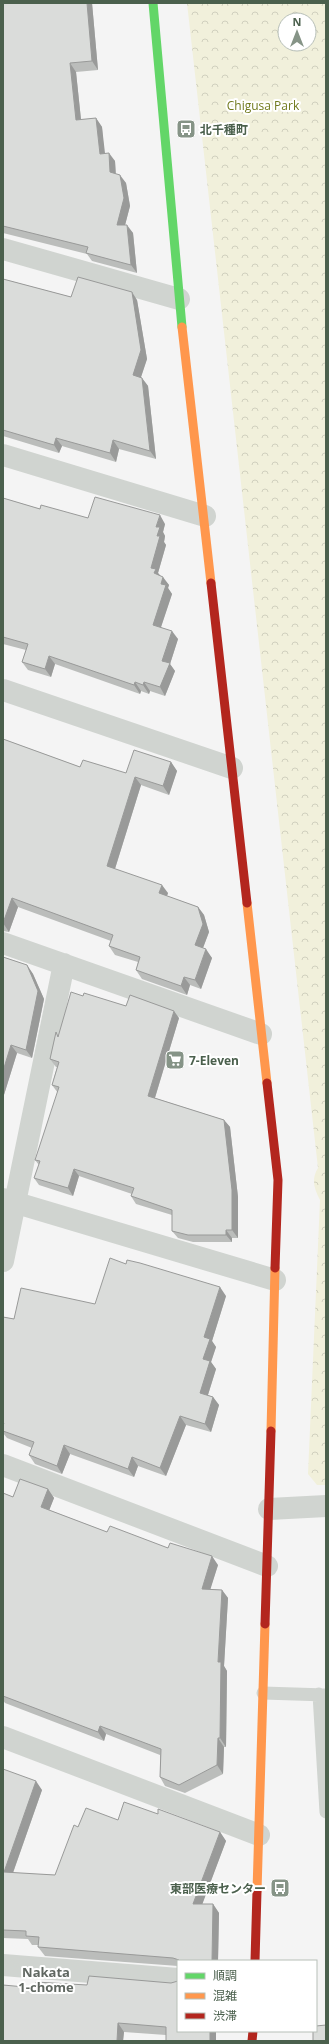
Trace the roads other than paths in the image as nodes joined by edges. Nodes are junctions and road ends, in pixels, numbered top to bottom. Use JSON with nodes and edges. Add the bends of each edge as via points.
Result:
{"nodes":[{"id":1,"x":152,"y":3,"type":"edge"},
{"id":2,"x":3,"y":249,"type":"edge"},
{"id":3,"x":179,"y":299,"type":"junction"},
{"id":4,"x":3,"y":455,"type":"edge"},
{"id":5,"x":205,"y":516,"type":"junction"},
{"id":6,"x":3,"y":690,"type":"edge"},
{"id":7,"x":232,"y":768,"type":"junction"},
{"id":8,"x":3,"y":942,"type":"edge"},
{"id":9,"x":64,"y":964,"type":"junction"},
{"id":10,"x":261,"y":1034,"type":"junction"},
{"id":11,"x":9,"y":1201,"type":"edge"},
{"id":12,"x":3,"y":1261,"type":"edge"},
{"id":13,"x":275,"y":1280,"type":"junction"},
{"id":14,"x":3,"y":1465,"type":"edge"},
{"id":15,"x":326,"y":1506,"type":"edge"},
{"id":16,"x":269,"y":1509,"type":"junction"},
{"id":17,"x":267,"y":1566,"type":"junction"},
{"id":18,"x":263,"y":1693,"type":"junction"},
{"id":19,"x":323,"y":1695,"type":"edge"},
{"id":20,"x":3,"y":1738,"type":"edge"},
{"id":21,"x":326,"y":1812,"type":"edge"},
{"id":22,"x":259,"y":1835,"type":"junction"},
{"id":23,"x":255,"y":1960,"type":"edge"},
{"id":24,"x":3,"y":1965,"type":"edge"},
{"id":25,"x":177,"y":1979,"type":"edge"}],
"edges":[{"from":1,"to":3,"type":"street"},
{"from":2,"to":3,"type":"street"},
{"from":3,"to":5,"type":"street"},
{"from":4,"to":5,"type":"street"},
{"from":5,"to":7,"type":"street"},
{"from":6,"to":7,"type":"street"},
{"from":7,"to":10,"type":"street"},
{"from":8,"to":9,"type":"street"},
{"from":9,"to":10,"type":"street"},
{"from":9,"to":11,"type":"street"},
{"from":10,"to":13,"type":"street","via":[[278,1180]]},
{"from":11,"to":12,"type":"street"},
{"from":11,"to":13,"type":"street"},
{"from":13,"to":16,"type":"street"},
{"from":14,"to":17,"type":"street"},
{"from":15,"to":16,"type":"street"},
{"from":16,"to":17,"type":"street"},
{"from":17,"to":18,"type":"street"},
{"from":18,"to":19,"type":"lane"},
{"from":18,"to":22,"type":"street"},
{"from":19,"to":21,"type":"lane"},
{"from":20,"to":22,"type":"street"},
{"from":22,"to":23,"type":"street"},
{"from":24,"to":25,"type":"street"}]}
